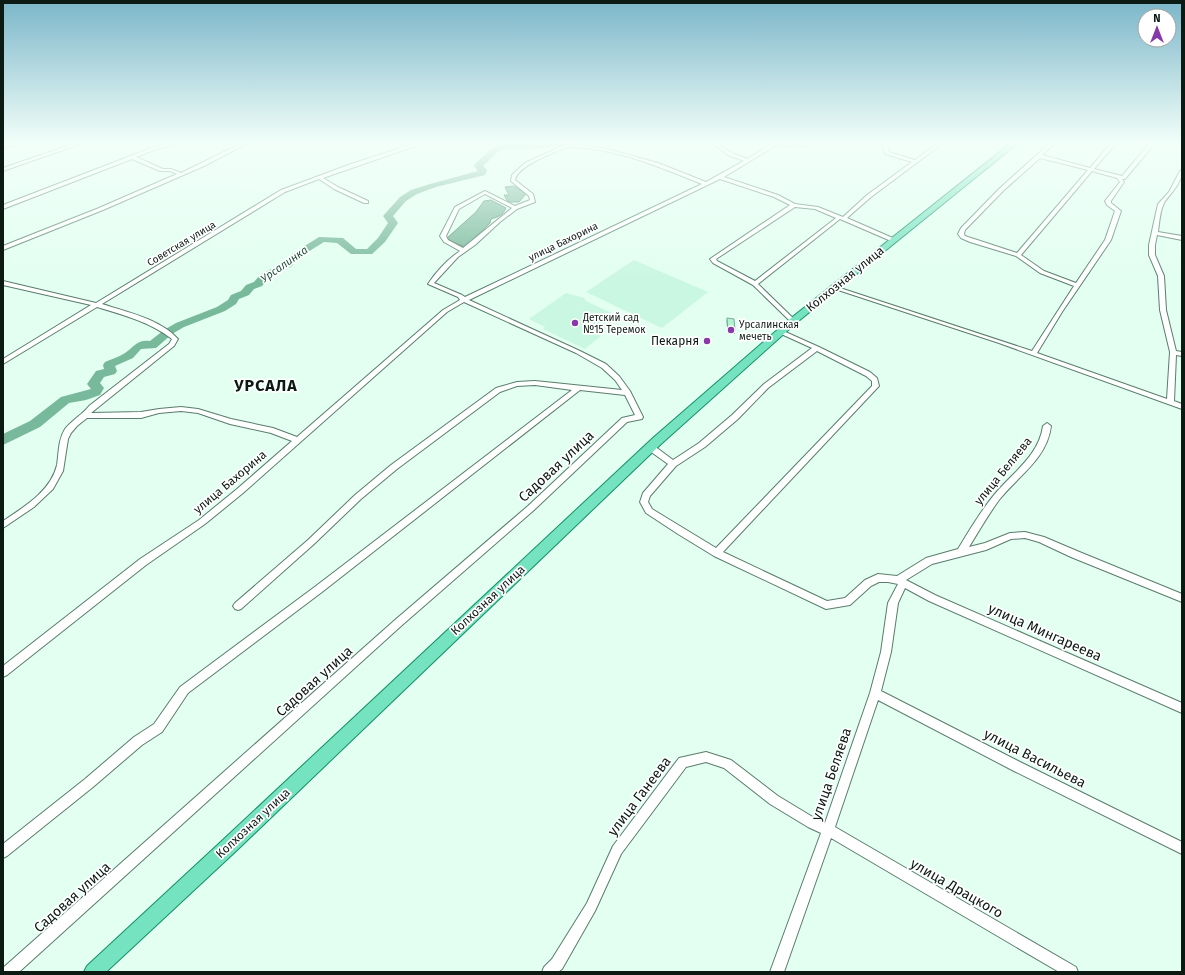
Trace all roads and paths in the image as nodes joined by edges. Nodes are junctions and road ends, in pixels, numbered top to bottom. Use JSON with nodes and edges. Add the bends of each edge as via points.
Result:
{"nodes":[{"id":1,"x":51,"y":188,"type":"edge"},
{"id":2,"x":147,"y":188,"type":"edge"},
{"id":3,"x":291,"y":188,"type":"edge"},
{"id":4,"x":337,"y":188,"type":"edge"},
{"id":5,"x":525,"y":188,"type":"edge"},
{"id":6,"x":696,"y":188,"type":"edge"},
{"id":7,"x":756,"y":188,"type":"edge"},
{"id":8,"x":879,"y":188,"type":"edge"},
{"id":9,"x":958,"y":188,"type":"edge"},
{"id":10,"x":1003,"y":188,"type":"edge"},
{"id":11,"x":1074,"y":188,"type":"edge"},
{"id":12,"x":1117,"y":188,"type":"edge"},
{"id":13,"x":1173,"y":188,"type":"edge"},
{"id":14,"x":366,"y":202,"type":"dead end"},
{"id":15,"x":794,"y":206,"type":"junction"},
{"id":16,"x":3,"y":207,"type":"edge"},
{"id":17,"x":515,"y":208,"type":"junction"},
{"id":18,"x":842,"y":217,"type":"junction"},
{"id":19,"x":1154,"y":233,"type":"junction"},
{"id":20,"x":1182,"y":238,"type":"edge"},
{"id":21,"x":893,"y":240,"type":"junction"},
{"id":22,"x":3,"y":248,"type":"edge"},
{"id":23,"x":464,"y":251,"type":"junction"},
{"id":24,"x":1018,"y":255,"type":"junction"},
{"id":25,"x":3,"y":283,"type":"edge"},
{"id":26,"x":755,"y":284,"type":"junction"},
{"id":27,"x":1076,"y":285,"type":"junction"},
{"id":28,"x":835,"y":288,"type":"junction"},
{"id":29,"x":464,"y":300,"type":"junction"},
{"id":30,"x":96,"y":305,"type":"junction"},
{"id":31,"x":793,"y":321,"type":"junction"},
{"id":32,"x":781,"y":332,"type":"junction"},
{"id":33,"x":817,"y":348,"type":"junction"},
{"id":34,"x":1173,"y":352,"type":"junction"},
{"id":35,"x":1033,"y":354,"type":"junction"},
{"id":36,"x":1182,"y":354,"type":"edge"},
{"id":37,"x":3,"y":362,"type":"edge"},
{"id":38,"x":579,"y":388,"type":"junction"},
{"id":39,"x":628,"y":393,"type":"junction"},
{"id":40,"x":1170,"y":403,"type":"junction"},
{"id":41,"x":1182,"y":408,"type":"edge"},
{"id":42,"x":85,"y":416,"type":"junction"},
{"id":43,"x":1047,"y":426,"type":"dead end"},
{"id":44,"x":298,"y":440,"type":"junction"},
{"id":45,"x":650,"y":447,"type":"junction"},
{"id":46,"x":673,"y":464,"type":"junction"},
{"id":47,"x":3,"y":525,"type":"edge"},
{"id":48,"x":960,"y":552,"type":"junction"},
{"id":49,"x":717,"y":553,"type":"junction"},
{"id":50,"x":900,"y":582,"type":"junction"},
{"id":51,"x":1182,"y":598,"type":"edge"},
{"id":52,"x":238,"y":606,"type":"dead end"},
{"id":53,"x":3,"y":672,"type":"edge"},
{"id":54,"x":875,"y":693,"type":"junction"},
{"id":55,"x":1182,"y":708,"type":"edge"},
{"id":56,"x":828,"y":830,"type":"junction"},
{"id":57,"x":1182,"y":848,"type":"edge"},
{"id":58,"x":3,"y":852,"type":"edge"},
{"id":59,"x":10,"y":972,"type":"edge"},
{"id":60,"x":93,"y":972,"type":"edge"},
{"id":61,"x":549,"y":972,"type":"edge"},
{"id":62,"x":777,"y":972,"type":"edge"},
{"id":63,"x":1071,"y":972,"type":"edge"}],
"edges":[{"from":1,"to":16,"type":"street"},
{"from":2,"to":22,"type":"street"},
{"from":3,"to":30,"type":"street","name":"Советская улица","via":[[259,204]]},
{"from":4,"to":14,"type":"street"},
{"from":5,"to":17,"type":"street","via":[[533,201]]},
{"from":6,"to":29,"type":"street","name":"улица Бахорина"},
{"from":7,"to":15,"type":"street","name":"Колхозная улица"},
{"from":8,"to":18,"type":"street"},
{"from":9,"to":21,"type":"main road","name":"Колхозная улица"},
{"from":10,"to":24,"type":"street","via":[[963,229],[961,235]]},
{"from":11,"to":24,"type":"street"},
{"from":12,"to":27,"type":"street","via":[[1108,201],[1118,211],[1114,226],[1108,240]]},
{"from":13,"to":19,"type":"street","via":[[1161,204]]},
{"from":15,"to":18,"type":"street","name":"Колхозная улица","via":[[816,208]]},
{"from":15,"to":26,"type":"street","via":[[713,259]]},
{"from":17,"to":23,"type":"street"},
{"from":17,"to":23,"type":"street","via":[[485,192],[457,208],[443,236],[446,241]]},
{"from":18,"to":21,"type":"street","name":"Колхозная улица"},
{"from":18,"to":26,"type":"street"},
{"from":19,"to":20,"type":"street"},
{"from":19,"to":34,"type":"street","via":[[1152,255],[1161,276],[1163,310]]},
{"from":21,"to":28,"type":"main road","name":"Колхозная улица"},
{"from":23,"to":29,"type":"street","via":[[431,284]]},
{"from":24,"to":27,"type":"street","via":[[1042,272]]},
{"from":25,"to":30,"type":"street"},
{"from":26,"to":31,"type":"street"},
{"from":27,"to":35,"type":"street"},
{"from":28,"to":31,"type":"main road","name":"Колхозная улица"},
{"from":28,"to":35,"type":"street"},
{"from":29,"to":39,"type":"street","via":[[604,366]]},
{"from":29,"to":44,"type":"street","name":"улица Бахорина","via":[[445,311]]},
{"from":30,"to":37,"type":"street","name":"Советская улица"},
{"from":30,"to":42,"type":"street","via":[[155,325],[175,339],[172,345]]},
{"from":31,"to":32,"type":"main road","name":"Колхозная улица"},
{"from":32,"to":33,"type":"street"},
{"from":32,"to":45,"type":"main road","name":"Колхозная улица"},
{"from":33,"to":46,"type":"street","via":[[766,386],[702,445]]},
{"from":33,"to":49,"type":"street","via":[[868,374],[875,380],[876,386]]},
{"from":34,"to":36,"type":"street"},
{"from":34,"to":40,"type":"street"},
{"from":35,"to":40,"type":"street"},
{"from":38,"to":39,"type":"street"},
{"from":38,"to":52,"type":"street","via":[[517,384],[498,390],[358,497]]},
{"from":38,"to":58,"type":"street","via":[[184,690],[158,728],[138,740]]},
{"from":39,"to":59,"type":"street","name":"Садовая улица","via":[[639,417],[625,420],[531,508],[398,623]]},
{"from":40,"to":41,"type":"street"},
{"from":42,"to":44,"type":"street","via":[[141,415],[159,410],[181,409],[198,411]]},
{"from":42,"to":47,"type":"street","via":[[70,427],[63,440],[60,468],[55,480],[38,499]]},
{"from":43,"to":48,"type":"street","name":"улица Беляева","via":[[1047,434],[1042,445],[1024,469],[997,496]]},
{"from":44,"to":53,"type":"street","name":"улица Бахорина","via":[[202,522],[143,562]]},
{"from":45,"to":46,"type":"street"},
{"from":45,"to":60,"type":"main road","name":"Колхозная улица"},
{"from":46,"to":49,"type":"street","via":[[646,495],[644,502],[649,511]]},
{"from":48,"to":50,"type":"street","via":[[929,561]]},
{"from":48,"to":51,"type":"street","via":[[986,546],[1010,536],[1025,535],[1041,539]]},
{"from":49,"to":50,"type":"street","via":[[826,605],[846,602],[878,578]]},
{"from":50,"to":54,"type":"street","name":"улица Беляева","via":[[893,603],[886,652]]},
{"from":50,"to":55,"type":"street","name":"улица Мингареева"},
{"from":54,"to":56,"type":"street","name":"улица Беляева"},
{"from":54,"to":57,"type":"street","name":"улица Васильева"},
{"from":56,"to":61,"type":"street","name":"улица Ганеева","via":[[774,800],[727,764],[706,757],[683,762],[617,850],[591,907],[557,964]]},
{"from":56,"to":62,"type":"street","name":"улица Беляева"},
{"from":56,"to":63,"type":"street","name":"улица Драцкого"}]}
